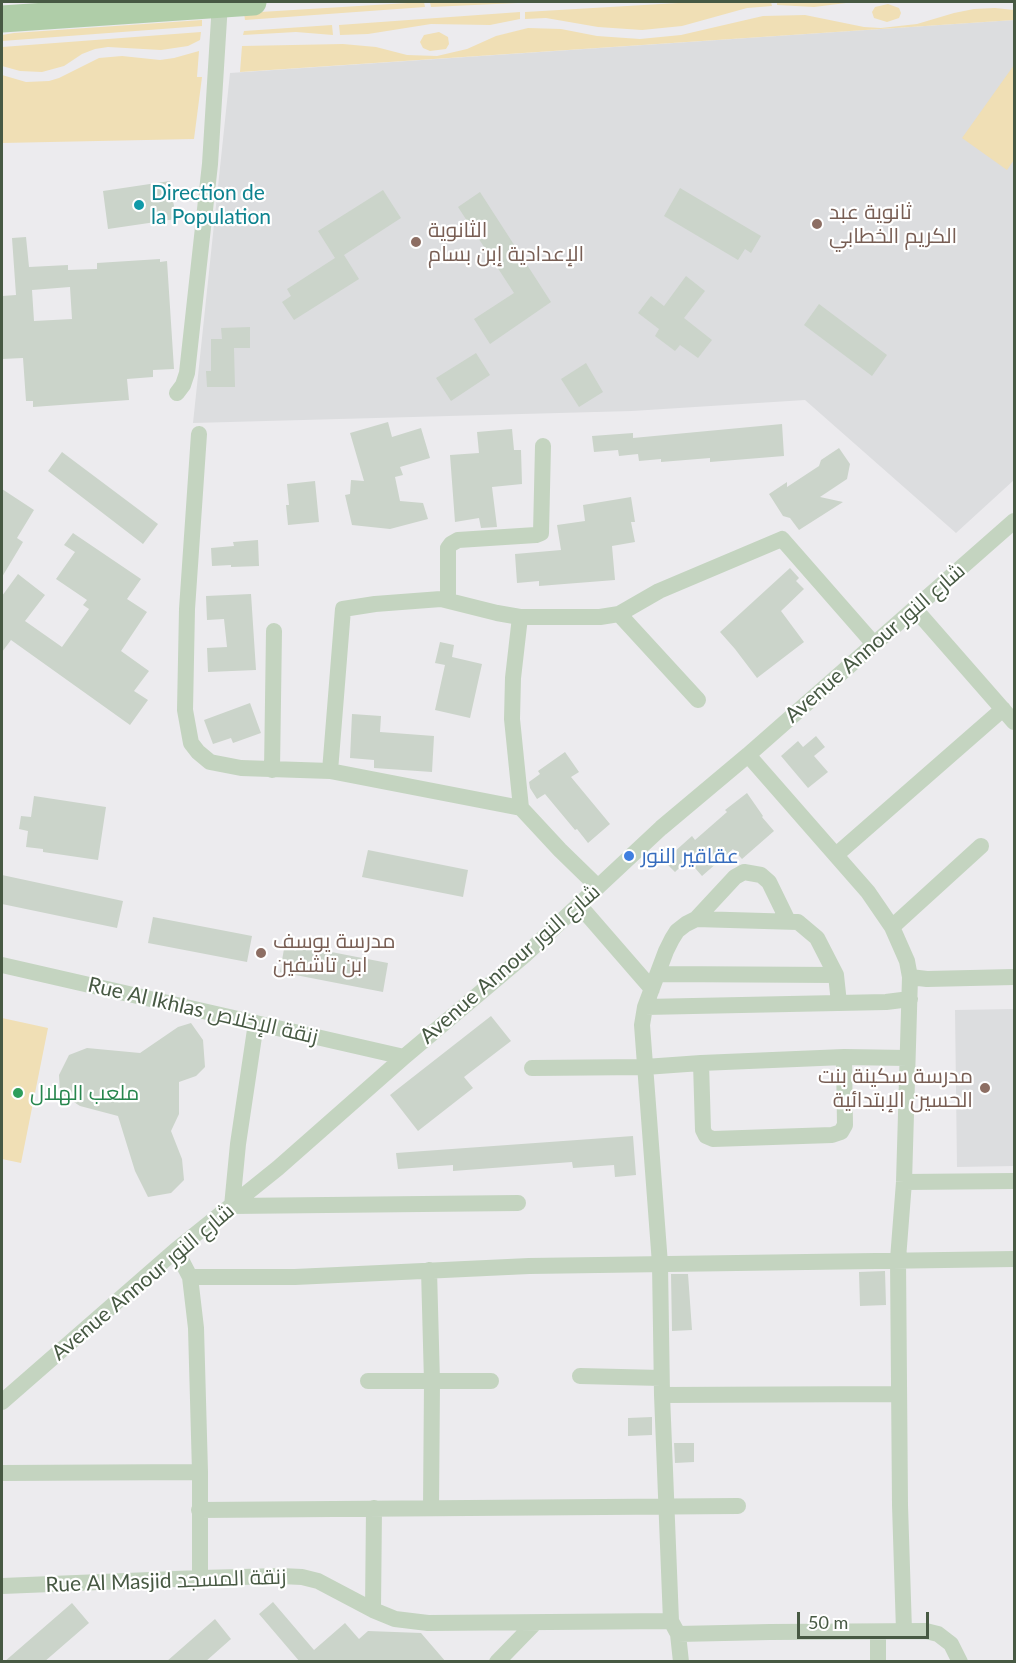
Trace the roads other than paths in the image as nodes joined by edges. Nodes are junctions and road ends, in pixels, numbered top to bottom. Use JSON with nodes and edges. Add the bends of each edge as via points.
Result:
{"nodes":[{"id":1,"x":253,"y":2,"type":"edge"},
{"id":2,"x":220,"y":3,"type":"junction"},
{"id":3,"x":2,"y":19,"type":"edge"},
{"id":4,"x":177,"y":393,"type":"dead end"},
{"id":5,"x":199,"y":434,"type":"dead end"},
{"id":6,"x":543,"y":446,"type":"dead end"},
{"id":7,"x":1014,"y":521,"type":"edge"},
{"id":8,"x":448,"y":600,"type":"junction"},
{"id":9,"x":915,"y":609,"type":"junction"},
{"id":10,"x":619,"y":614,"type":"junction"},
{"id":11,"x":520,"y":617,"type":"junction"},
{"id":12,"x":274,"y":631,"type":"dead end"},
{"id":13,"x":874,"y":644,"type":"junction"},
{"id":14,"x":698,"y":700,"type":"dead end"},
{"id":15,"x":1003,"y":709,"type":"junction"},
{"id":16,"x":1014,"y":722,"type":"edge"},
{"id":17,"x":748,"y":755,"type":"junction"},
{"id":18,"x":272,"y":770,"type":"junction"},
{"id":19,"x":330,"y":771,"type":"junction"},
{"id":20,"x":521,"y":808,"type":"junction"},
{"id":21,"x":981,"y":846,"type":"dead end"},
{"id":22,"x":836,"y":855,"type":"junction"},
{"id":23,"x":598,"y":887,"type":"junction"},
{"id":24,"x":579,"y":905,"type":"junction"},
{"id":25,"x":696,"y":920,"type":"junction"},
{"id":26,"x":788,"y":921,"type":"junction"},
{"id":27,"x":892,"y":927,"type":"junction"},
{"id":28,"x":2,"y":965,"type":"edge"},
{"id":29,"x":1014,"y":965,"type":"edge"},
{"id":30,"x":836,"y":975,"type":"junction"},
{"id":31,"x":910,"y":977,"type":"junction"},
{"id":32,"x":1007,"y":978,"type":"edge"},
{"id":33,"x":655,"y":982,"type":"junction"},
{"id":34,"x":910,"y":999,"type":"junction"},
{"id":35,"x":839,"y":1003,"type":"junction"},
{"id":36,"x":645,"y":1007,"type":"junction"},
{"id":37,"x":256,"y":1023,"type":"junction"},
{"id":38,"x":404,"y":1057,"type":"junction"},
{"id":39,"x":844,"y":1057,"type":"junction"},
{"id":40,"x":907,"y":1058,"type":"junction"},
{"id":41,"x":701,"y":1063,"type":"junction"},
{"id":42,"x":645,"y":1067,"type":"junction"},
{"id":43,"x":532,"y":1068,"type":"dead end"},
{"id":44,"x":1014,"y":1181,"type":"edge"},
{"id":45,"x":904,"y":1182,"type":"junction"},
{"id":46,"x":518,"y":1203,"type":"dead end"},
{"id":47,"x":232,"y":1206,"type":"junction"},
{"id":48,"x":176,"y":1250,"type":"junction"},
{"id":49,"x":906,"y":1259,"type":"junction"},
{"id":50,"x":1014,"y":1259,"type":"edge"},
{"id":51,"x":660,"y":1264,"type":"junction"},
{"id":52,"x":429,"y":1270,"type":"junction"},
{"id":53,"x":190,"y":1277,"type":"junction"},
{"id":54,"x":580,"y":1377,"type":"dead end"},
{"id":55,"x":661,"y":1378,"type":"junction"},
{"id":56,"x":368,"y":1381,"type":"dead end"},
{"id":57,"x":491,"y":1381,"type":"dead end"},
{"id":58,"x":432,"y":1382,"type":"junction"},
{"id":59,"x":899,"y":1394,"type":"junction"},
{"id":60,"x":662,"y":1395,"type":"junction"},
{"id":61,"x":2,"y":1402,"type":"edge"},
{"id":62,"x":200,"y":1472,"type":"junction"},
{"id":63,"x":2,"y":1473,"type":"edge"},
{"id":64,"x":738,"y":1506,"type":"dead end"},
{"id":65,"x":375,"y":1508,"type":"junction"},
{"id":66,"x":431,"y":1508,"type":"junction"},
{"id":67,"x":667,"y":1508,"type":"junction"},
{"id":68,"x":199,"y":1510,"type":"junction"},
{"id":69,"x":200,"y":1578,"type":"junction"},
{"id":70,"x":2,"y":1586,"type":"edge"},
{"id":71,"x":373,"y":1610,"type":"junction"},
{"id":72,"x":535,"y":1623,"type":"junction"},
{"id":73,"x":675,"y":1628,"type":"junction"},
{"id":74,"x":904,"y":1631,"type":"junction"},
{"id":75,"x":878,"y":1632,"type":"junction"},
{"id":76,"x":497,"y":1662,"type":"edge"},
{"id":77,"x":681,"y":1662,"type":"edge"},
{"id":78,"x":878,"y":1662,"type":"edge"},
{"id":79,"x":960,"y":1662,"type":"edge"}],
"edges":[{"from":1,"to":2,"type":"main road"},
{"from":2,"to":3,"type":"main road"},
{"from":2,"to":4,"type":"street","via":[[210,164],[186,373]]},
{"from":5,"to":18,"type":"street","via":[[187,620],[185,710],[191,742],[210,762]]},
{"from":6,"to":8,"type":"street","via":[[541,534],[458,540],[451,544]]},
{"from":7,"to":9,"type":"street","name":"Avenue Annour شارع النور"},
{"from":8,"to":11,"type":"street"},
{"from":8,"to":19,"type":"street","via":[[343,609]]},
{"from":9,"to":13,"type":"street","name":"Avenue Annour شارع النور"},
{"from":9,"to":15,"type":"street"},
{"from":10,"to":11,"type":"street"},
{"from":10,"to":13,"type":"street","via":[[659,591],[782,539]]},
{"from":10,"to":14,"type":"street"},
{"from":11,"to":20,"type":"street","via":[[512,719]]},
{"from":12,"to":18,"type":"street"},
{"from":13,"to":17,"type":"street","name":"Avenue Annour شارع النور"},
{"from":15,"to":16,"type":"street"},
{"from":15,"to":22,"type":"street"},
{"from":17,"to":22,"type":"street"},
{"from":17,"to":23,"type":"street","name":"Avenue Annour شارع النور"},
{"from":18,"to":19,"type":"street"},
{"from":19,"to":20,"type":"street"},
{"from":20,"to":23,"type":"street"},
{"from":21,"to":27,"type":"street"},
{"from":22,"to":27,"type":"street"},
{"from":23,"to":24,"type":"street","name":"Avenue Annour شارع النور"},
{"from":24,"to":33,"type":"street"},
{"from":24,"to":38,"type":"street","name":"Avenue Annour شارع النور"},
{"from":25,"to":26,"type":"street"},
{"from":25,"to":26,"type":"street","via":[[744,872],[761,875],[769,882]]},
{"from":25,"to":33,"type":"street","via":[[677,931]]},
{"from":26,"to":30,"type":"street","via":[[798,922],[809,930]]},
{"from":27,"to":31,"type":"street"},
{"from":28,"to":37,"type":"street","name":"Rue Al Ikhlas زنقة الإخلاص"},
{"from":29,"to":32,"type":"street"},
{"from":30,"to":33,"type":"street"},
{"from":30,"to":35,"type":"street"},
{"from":31,"to":32,"type":"street"},
{"from":31,"to":34,"type":"street"},
{"from":33,"to":36,"type":"street"},
{"from":34,"to":35,"type":"street"},
{"from":34,"to":40,"type":"street"},
{"from":35,"to":36,"type":"street"},
{"from":36,"to":42,"type":"street"},
{"from":37,"to":38,"type":"street","name":"Rue Al Ikhlas زنقة الإخلاص"},
{"from":37,"to":47,"type":"street"},
{"from":38,"to":47,"type":"street","name":"Avenue Annour شارع النور"},
{"from":39,"to":40,"type":"street"},
{"from":39,"to":41,"type":"street"},
{"from":39,"to":41,"type":"street","via":[[845,1125],[841,1132],[832,1135],[709,1138],[702,1125]]},
{"from":40,"to":45,"type":"street"},
{"from":41,"to":42,"type":"street"},
{"from":42,"to":43,"type":"street"},
{"from":42,"to":51,"type":"street"},
{"from":44,"to":45,"type":"street"},
{"from":45,"to":49,"type":"street"},
{"from":46,"to":47,"type":"street"},
{"from":47,"to":48,"type":"street","name":"Avenue Annour شارع النور"},
{"from":48,"to":53,"type":"street"},
{"from":48,"to":61,"type":"street","name":"Avenue Annour شارع النور"},
{"from":49,"to":50,"type":"street"},
{"from":49,"to":51,"type":"street"},
{"from":49,"to":59,"type":"street"},
{"from":51,"to":52,"type":"street"},
{"from":51,"to":55,"type":"street"},
{"from":52,"to":53,"type":"street","via":[[295,1277]]},
{"from":52,"to":58,"type":"street"},
{"from":53,"to":62,"type":"street","via":[[196,1328]]},
{"from":54,"to":55,"type":"street"},
{"from":55,"to":60,"type":"street"},
{"from":56,"to":58,"type":"street"},
{"from":57,"to":58,"type":"street"},
{"from":58,"to":66,"type":"street"},
{"from":59,"to":60,"type":"street"},
{"from":59,"to":74,"type":"street"},
{"from":60,"to":67,"type":"street"},
{"from":62,"to":63,"type":"street"},
{"from":62,"to":68,"type":"street"},
{"from":64,"to":67,"type":"street"},
{"from":65,"to":66,"type":"street"},
{"from":65,"to":68,"type":"street"},
{"from":65,"to":71,"type":"street"},
{"from":66,"to":67,"type":"street"},
{"from":67,"to":73,"type":"street"},
{"from":68,"to":69,"type":"street"},
{"from":69,"to":70,"type":"street","name":"Rue Al Masjid زنقة المسجد"},
{"from":69,"to":71,"type":"street","name":"Rue Al Masjid زنقة المسجد","via":[[302,1577],[318,1581]]},
{"from":71,"to":72,"type":"street","name":"Rue Al Masjid زنقة المسجد","via":[[395,1619],[428,1623]]},
{"from":72,"to":73,"type":"street","name":"Rue Al Masjid زنقة المسجد"},
{"from":72,"to":76,"type":"street"},
{"from":73,"to":75,"type":"street","name":"Rue Al Masjid زنقة المسجد"},
{"from":73,"to":77,"type":"street"},
{"from":74,"to":75,"type":"street","name":"Rue Al Masjid زنقة المسجد"},
{"from":74,"to":79,"type":"street","name":"Rue Al Masjid زنقة المسجد","via":[[938,1634],[951,1644]]},
{"from":75,"to":78,"type":"street"}]}
